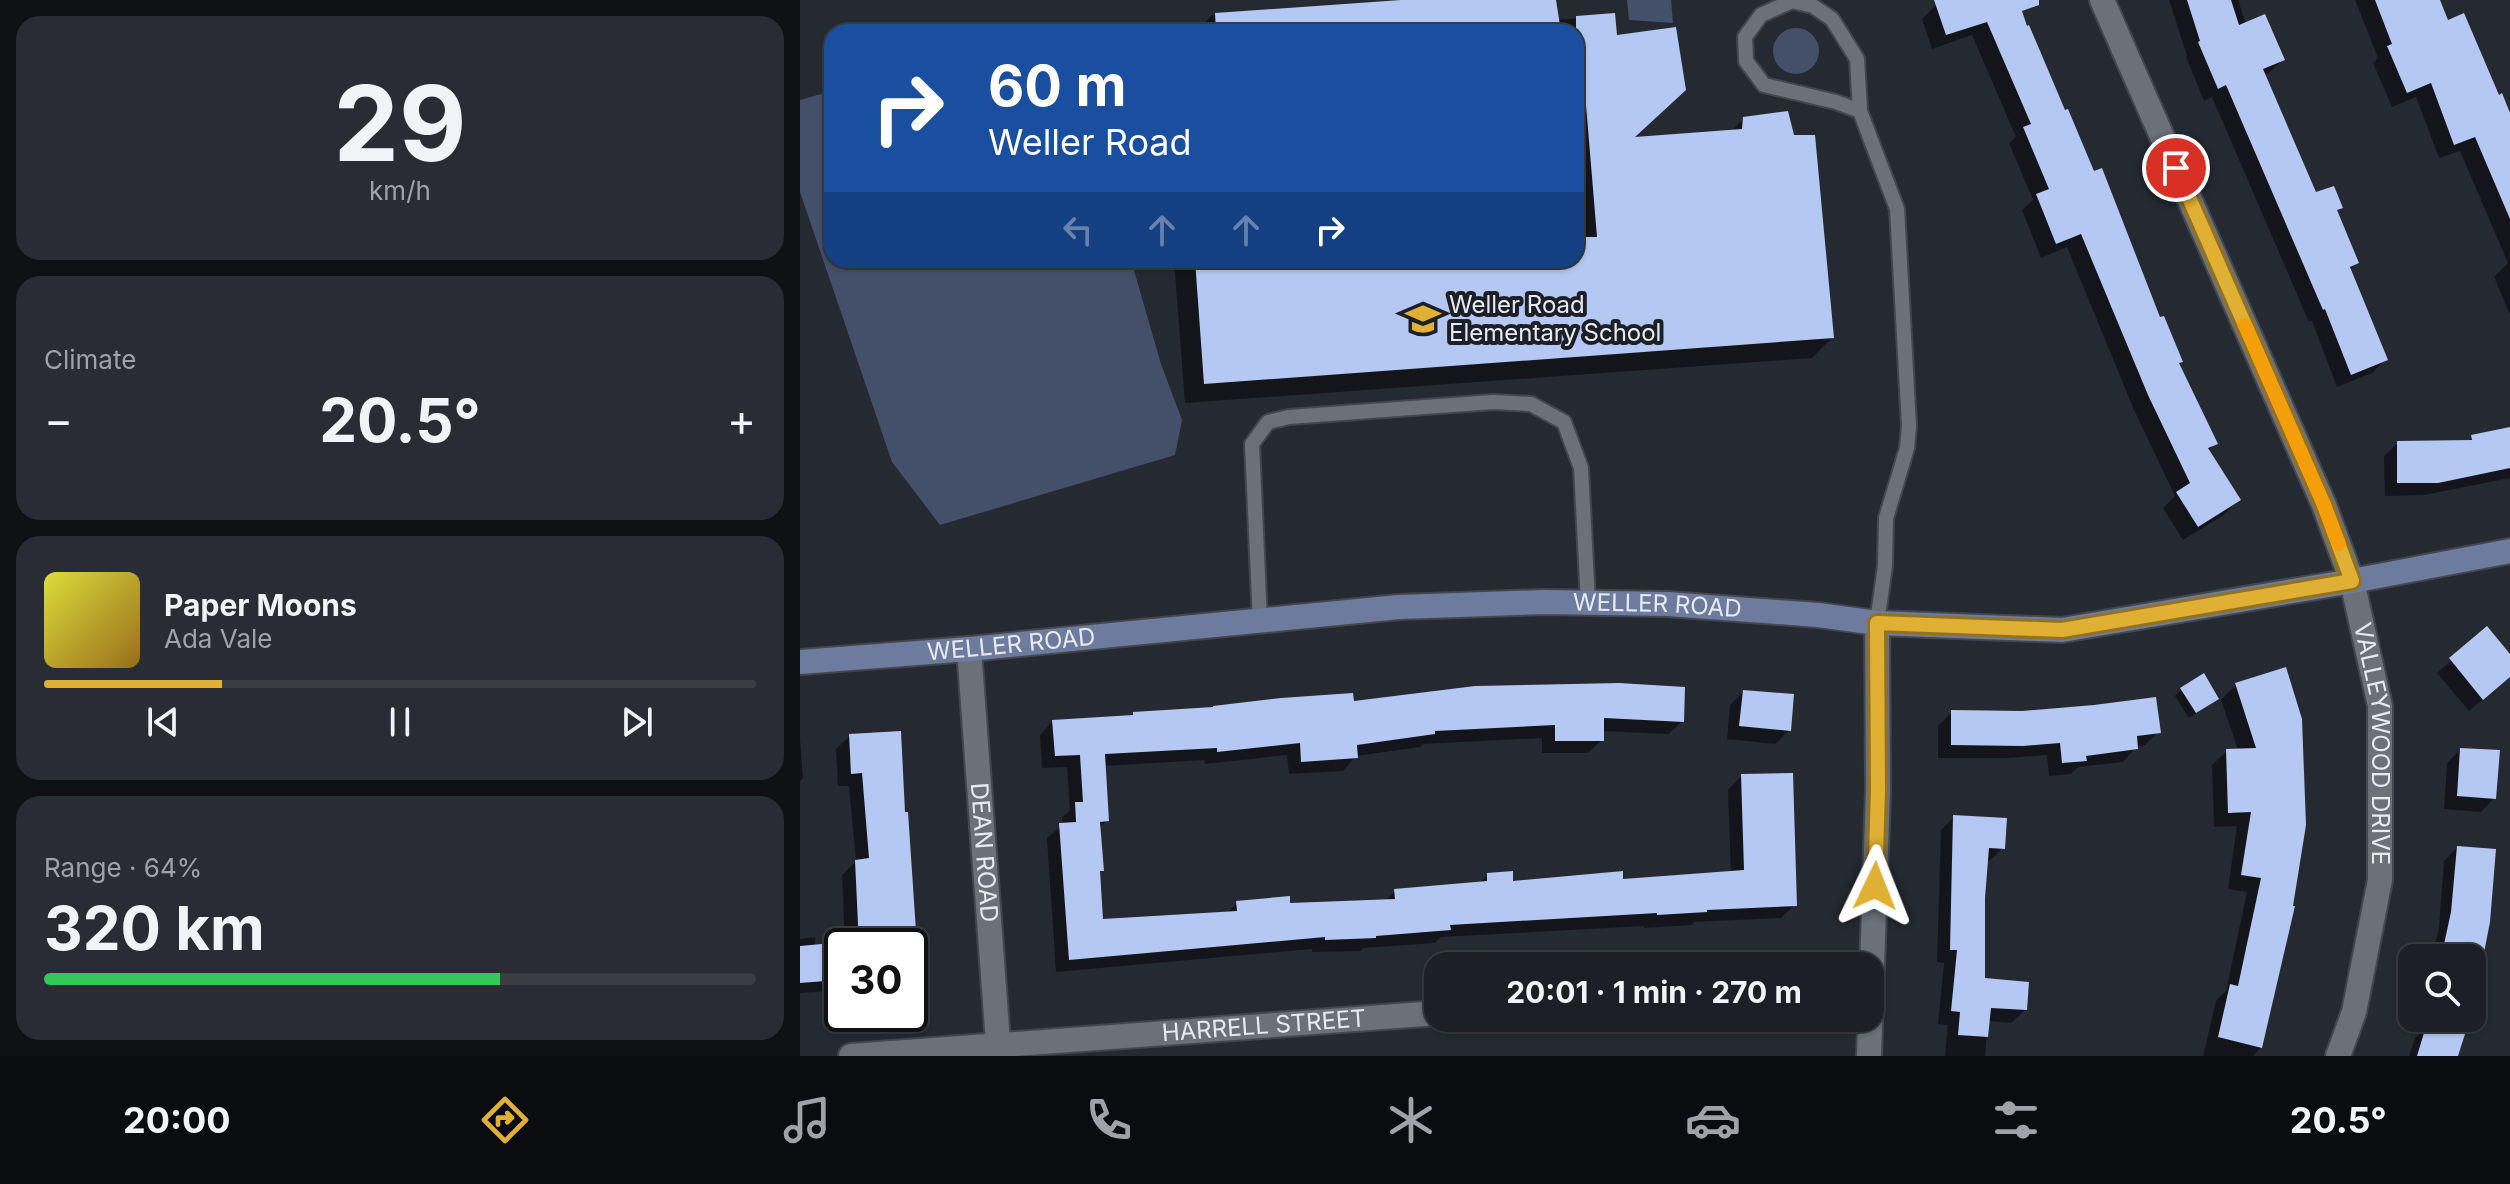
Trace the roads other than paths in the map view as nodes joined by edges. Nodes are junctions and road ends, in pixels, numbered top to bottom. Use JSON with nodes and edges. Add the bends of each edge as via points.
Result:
{"nodes":[{"id":1,"x":2102,"y":0,"type":"edge"},
{"id":2,"x":1860,"y":111,"type":"junction"},
{"id":3,"x":2510,"y":551,"type":"edge"},
{"id":4,"x":2352,"y":581,"type":"junction"},
{"id":5,"x":1588,"y":602,"type":"junction"},
{"id":6,"x":1260,"y":621,"type":"junction"},
{"id":7,"x":1877,"y":623,"type":"junction"},
{"id":8,"x":969,"y":649,"type":"junction"},
{"id":9,"x":800,"y":662,"type":"edge"},
{"id":10,"x":1872,"y":952,"type":"edge"},
{"id":11,"x":1424,"y":1014,"type":"edge"},
{"id":12,"x":1870,"y":1032,"type":"edge"},
{"id":13,"x":999,"y":1051,"type":"edge"},
{"id":14,"x":851,"y":1056,"type":"edge"},
{"id":15,"x":1869,"y":1056,"type":"edge"},
{"id":16,"x":2338,"y":1056,"type":"edge"}],
"edges":[{"from":1,"to":4,"type":"street","name":"VALLEYWOOD DRIVE","via":[[2324,505]]},
{"from":2,"to":2,"type":"lane","via":[[1857,59],[1832,19],[1813,6],[1792,1],[1761,15],[1745,37],[1746,61],[1764,85]]},
{"from":2,"to":7,"type":"lane","via":[[1897,209],[1909,426],[1886,518]]},
{"from":3,"to":4,"type":"street","name":"WELLER ROAD"},
{"from":4,"to":7,"type":"street","name":"WELLER ROAD","via":[[2062,630]]},
{"from":4,"to":16,"type":"street","name":"VALLEYWOOD DRIVE","via":[[2380,706],[2380,880],[2354,1012]]},
{"from":5,"to":6,"type":"street","name":"WELLER ROAD","via":[[1399,607]]},
{"from":5,"to":6,"type":"lane","via":[[1581,468],[1564,422],[1531,404],[1493,402],[1268,422],[1252,444]]},
{"from":5,"to":7,"type":"street","name":"WELLER ROAD"},
{"from":6,"to":8,"type":"street","name":"WELLER ROAD"},
{"from":7,"to":10,"type":"street"},
{"from":8,"to":9,"type":"street","name":"WELLER ROAD"},
{"from":8,"to":13,"type":"street","name":"DEAN ROAD"},
{"from":11,"to":13,"type":"street","name":"HARRELL STREET"},
{"from":12,"to":15,"type":"street"},
{"from":13,"to":14,"type":"street","name":"HARRELL STREET"}]}
